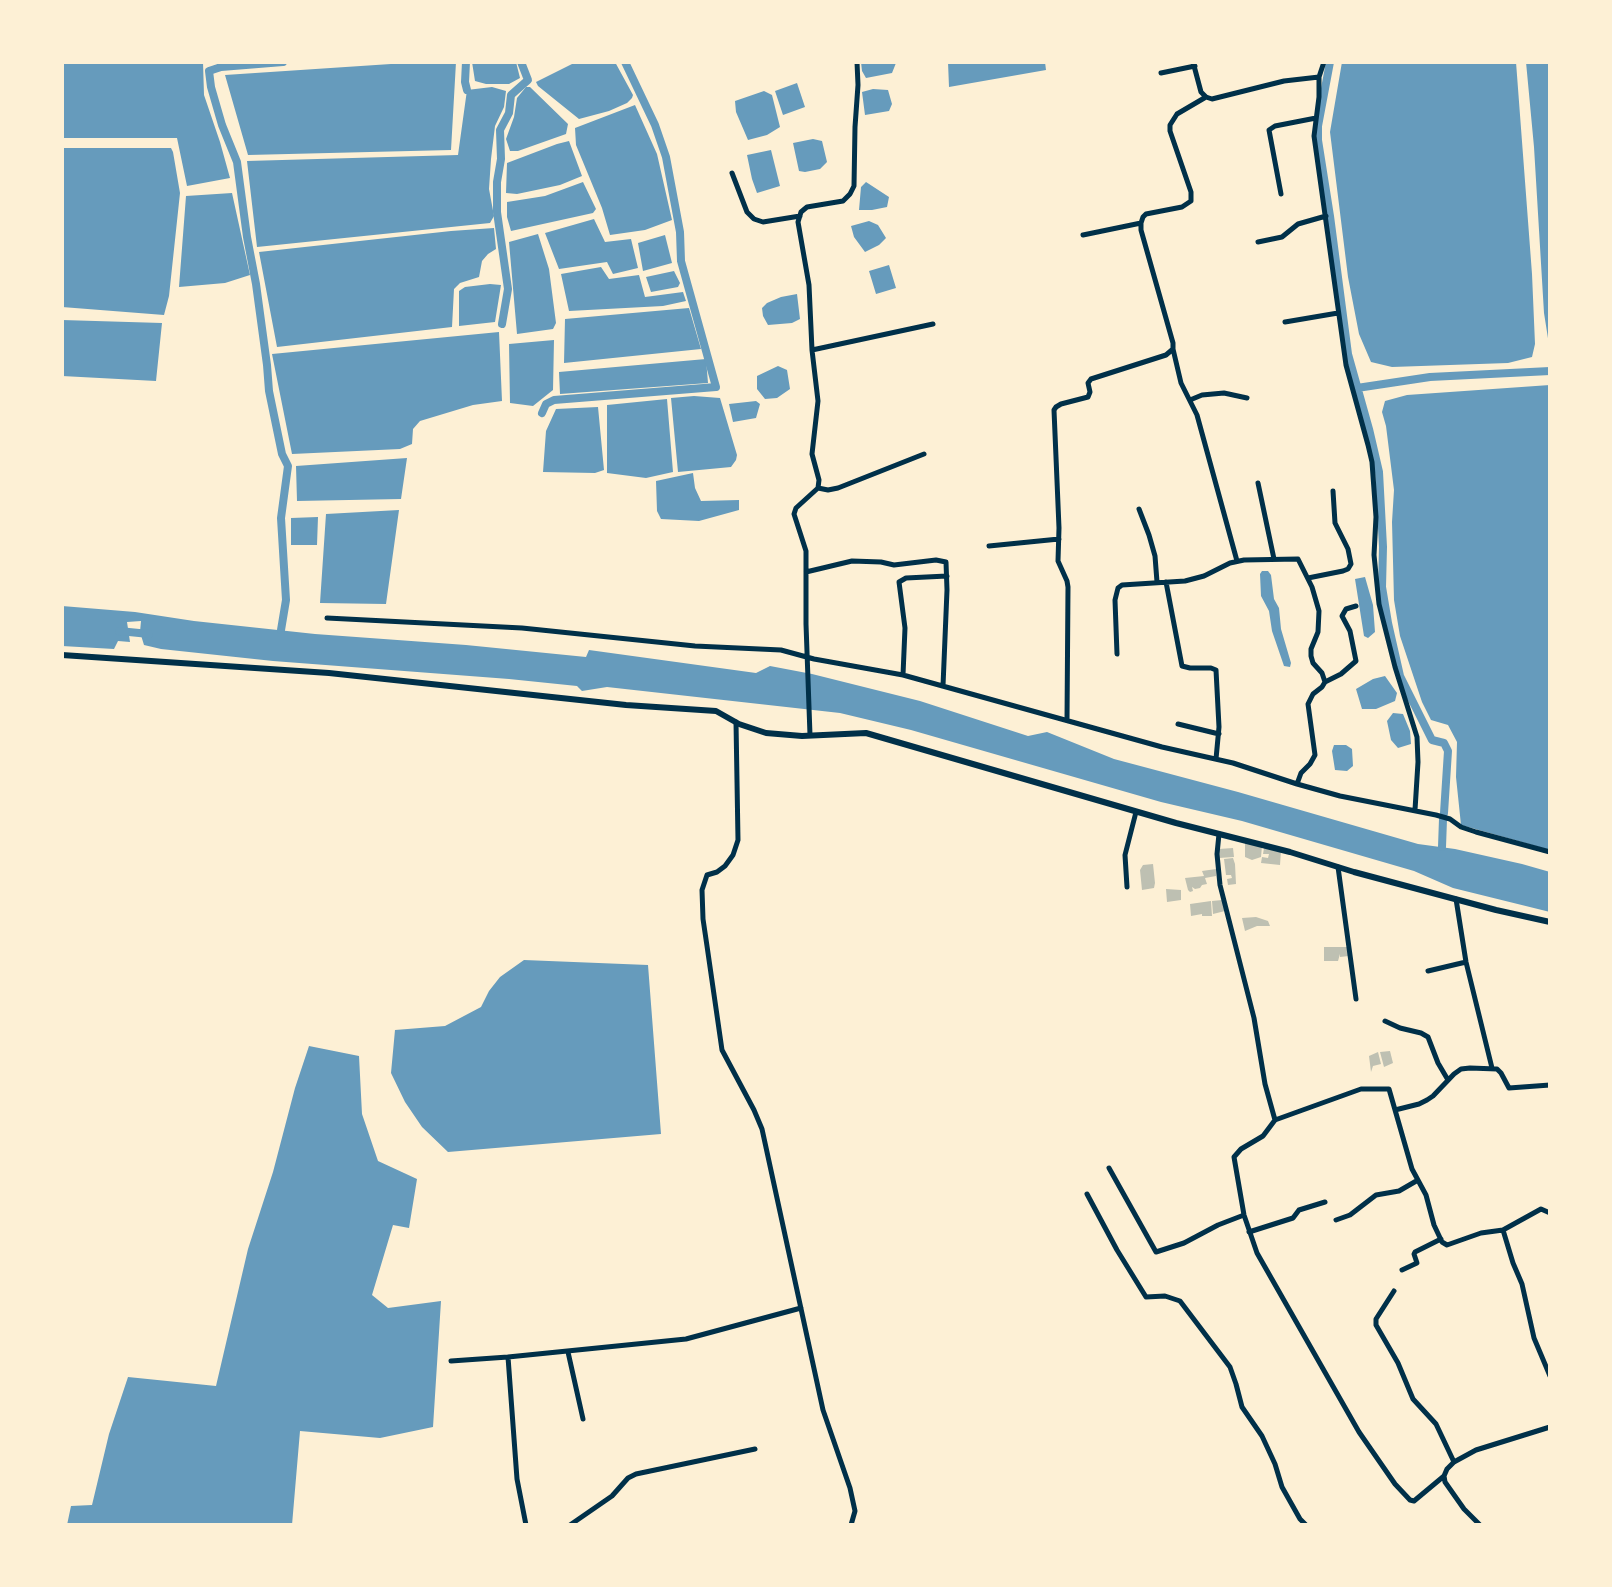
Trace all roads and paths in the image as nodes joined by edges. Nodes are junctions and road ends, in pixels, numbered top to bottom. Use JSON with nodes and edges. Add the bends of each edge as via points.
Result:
{"nodes":[{"id":1,"x":857,"y":62,"type":"edge"},
{"id":2,"x":1324,"y":62,"type":"edge"},
{"id":3,"x":1194,"y":64,"type":"edge"},
{"id":4,"x":1161,"y":73,"type":"dead end"},
{"id":5,"x":1319,"y":77,"type":"junction"},
{"id":6,"x":1206,"y":97,"type":"junction"},
{"id":7,"x":1316,"y":118,"type":"junction"},
{"id":8,"x":732,"y":173,"type":"dead end"},
{"id":9,"x":1281,"y":194,"type":"dead end"},
{"id":10,"x":800,"y":216,"type":"junction"},
{"id":11,"x":1326,"y":216,"type":"junction"},
{"id":12,"x":1141,"y":223,"type":"junction"},
{"id":13,"x":1083,"y":235,"type":"dead end"},
{"id":14,"x":1258,"y":242,"type":"dead end"},
{"id":15,"x":1338,"y":313,"type":"junction"},
{"id":16,"x":1285,"y":322,"type":"dead end"},
{"id":17,"x":933,"y":324,"type":"dead end"},
{"id":18,"x":1173,"y":349,"type":"junction"},
{"id":19,"x":812,"y":350,"type":"junction"},
{"id":20,"x":1247,"y":398,"type":"dead end"},
{"id":21,"x":1190,"y":400,"type":"junction"},
{"id":22,"x":924,"y":454,"type":"dead end"},
{"id":23,"x":1258,"y":483,"type":"dead end"},
{"id":24,"x":818,"y":488,"type":"junction"},
{"id":25,"x":1333,"y":491,"type":"dead end"},
{"id":26,"x":1139,"y":509,"type":"dead end"},
{"id":27,"x":1059,"y":539,"type":"junction"},
{"id":28,"x":989,"y":546,"type":"dead end"},
{"id":29,"x":1274,"y":559,"type":"junction"},
{"id":30,"x":1237,"y":561,"type":"junction"},
{"id":31,"x":806,"y":572,"type":"junction"},
{"id":32,"x":947,"y":576,"type":"junction"},
{"id":33,"x":1308,"y":578,"type":"junction"},
{"id":34,"x":1157,"y":582,"type":"junction"},
{"id":35,"x":1166,"y":582,"type":"junction"},
{"id":36,"x":1356,"y":606,"type":"dead end"},
{"id":37,"x":327,"y":618,"type":"dead end"},
{"id":38,"x":1117,"y":654,"type":"dead end"},
{"id":39,"x":62,"y":655,"type":"edge"},
{"id":40,"x":809,"y":658,"type":"junction"},
{"id":41,"x":903,"y":675,"type":"junction"},
{"id":42,"x":1325,"y":682,"type":"junction"},
{"id":43,"x":943,"y":686,"type":"junction"},
{"id":44,"x":1067,"y":720,"type":"junction"},
{"id":45,"x":736,"y":722,"type":"junction"},
{"id":46,"x":1178,"y":724,"type":"dead end"},
{"id":47,"x":1219,"y":734,"type":"junction"},
{"id":48,"x":810,"y":735,"type":"junction"},
{"id":49,"x":1216,"y":759,"type":"junction"},
{"id":50,"x":1297,"y":784,"type":"junction"},
{"id":51,"x":1415,"y":810,"type":"junction"},
{"id":52,"x":1136,"y":812,"type":"junction"},
{"id":53,"x":1219,"y":834,"type":"junction"},
{"id":54,"x":1550,"y":852,"type":"edge"},
{"id":55,"x":1338,"y":867,"type":"junction"},
{"id":56,"x":1127,"y":887,"type":"dead end"},
{"id":57,"x":1456,"y":899,"type":"junction"},
{"id":58,"x":1550,"y":922,"type":"edge"},
{"id":59,"x":1466,"y":962,"type":"junction"},
{"id":60,"x":1428,"y":971,"type":"dead end"},
{"id":61,"x":1356,"y":999,"type":"dead end"},
{"id":62,"x":1385,"y":1021,"type":"dead end"},
{"id":63,"x":1492,"y":1068,"type":"junction"},
{"id":64,"x":1448,"y":1080,"type":"junction"},
{"id":65,"x":1550,"y":1085,"type":"edge"},
{"id":66,"x":1395,"y":1110,"type":"junction"},
{"id":67,"x":1275,"y":1120,"type":"junction"},
{"id":68,"x":1109,"y":1168,"type":"dead end"},
{"id":69,"x":1418,"y":1180,"type":"junction"},
{"id":70,"x":1087,"y":1194,"type":"dead end"},
{"id":71,"x":1325,"y":1202,"type":"dead end"},
{"id":72,"x":1550,"y":1213,"type":"edge"},
{"id":73,"x":1244,"y":1215,"type":"junction"},
{"id":74,"x":1336,"y":1220,"type":"dead end"},
{"id":75,"x":1503,"y":1230,"type":"junction"},
{"id":76,"x":1249,"y":1232,"type":"junction"},
{"id":77,"x":1441,"y":1239,"type":"junction"},
{"id":78,"x":1402,"y":1270,"type":"dead end"},
{"id":79,"x":1394,"y":1291,"type":"dead end"},
{"id":80,"x":801,"y":1308,"type":"junction"},
{"id":81,"x":568,"y":1352,"type":"junction"},
{"id":82,"x":508,"y":1357,"type":"junction"},
{"id":83,"x":451,"y":1361,"type":"dead end"},
{"id":84,"x":1550,"y":1376,"type":"edge"},
{"id":85,"x":583,"y":1419,"type":"dead end"},
{"id":86,"x":1550,"y":1427,"type":"edge"},
{"id":87,"x":755,"y":1449,"type":"dead end"},
{"id":88,"x":1454,"y":1462,"type":"junction"},
{"id":89,"x":1444,"y":1476,"type":"junction"},
{"id":90,"x":526,"y":1525,"type":"edge"},
{"id":91,"x":570,"y":1525,"type":"edge"},
{"id":92,"x":851,"y":1525,"type":"edge"},
{"id":93,"x":1306,"y":1525,"type":"edge"},
{"id":94,"x":1480,"y":1525,"type":"edge"}],
"edges":[{"from":1,"to":10,"type":"street","via":[[854,186],[843,201],[807,207]]},
{"from":2,"to":5,"type":"street"},
{"from":3,"to":4,"type":"street"},
{"from":3,"to":6,"type":"street"},
{"from":5,"to":6,"type":"street"},
{"from":5,"to":7,"type":"street"},
{"from":6,"to":12,"type":"street","via":[[1177,114],[1170,125],[1191,201],[1146,214]]},
{"from":7,"to":9,"type":"street","via":[[1269,130]]},
{"from":7,"to":11,"type":"street"},
{"from":8,"to":10,"type":"street","via":[[754,219]]},
{"from":10,"to":19,"type":"street"},
{"from":11,"to":14,"type":"street"},
{"from":11,"to":15,"type":"street"},
{"from":12,"to":13,"type":"street"},
{"from":12,"to":18,"type":"street"},
{"from":15,"to":16,"type":"street"},
{"from":15,"to":51,"type":"street","via":[[1372,462],[1379,604],[1417,737]]},
{"from":17,"to":19,"type":"street"},
{"from":18,"to":21,"type":"street"},
{"from":18,"to":27,"type":"street","via":[[1091,379],[1088,397],[1056,407]]},
{"from":19,"to":24,"type":"street","via":[[818,401],[812,454]]},
{"from":20,"to":21,"type":"street","via":[[1224,393]]},
{"from":21,"to":30,"type":"street"},
{"from":22,"to":24,"type":"street","via":[[838,488]]},
{"from":23,"to":29,"type":"street"},
{"from":24,"to":31,"type":"street","via":[[794,514],[804,541]]},
{"from":25,"to":33,"type":"street","via":[[1335,523],[1351,564],[1343,571]]},
{"from":26,"to":34,"type":"street","via":[[1155,556]]},
{"from":27,"to":28,"type":"street"},
{"from":27,"to":44,"type":"street","via":[[1058,561],[1068,587]]},
{"from":29,"to":30,"type":"street"},
{"from":29,"to":33,"type":"street","via":[[1298,559]]},
{"from":30,"to":35,"type":"street","via":[[1204,576]]},
{"from":31,"to":32,"type":"street","via":[[852,561],[894,565],[936,560],[946,562]]},
{"from":31,"to":40,"type":"street"},
{"from":32,"to":41,"type":"street","via":[[899,582],[905,628]]},
{"from":32,"to":43,"type":"street"},
{"from":33,"to":42,"type":"street","via":[[1320,620],[1311,656]]},
{"from":34,"to":35,"type":"street"},
{"from":34,"to":38,"type":"street","via":[[1118,588]]},
{"from":35,"to":47,"type":"street","via":[[1182,666],[1216,670]]},
{"from":36,"to":42,"type":"street","via":[[1342,616],[1356,661]]},
{"from":37,"to":40,"type":"street","via":[[522,628],[781,650]]},
{"from":39,"to":45,"type":"street","via":[[329,673],[716,711]]},
{"from":40,"to":41,"type":"street"},
{"from":40,"to":48,"type":"street"},
{"from":41,"to":43,"type":"street"},
{"from":42,"to":50,"type":"street","via":[[1308,704],[1315,755]]},
{"from":43,"to":44,"type":"street"},
{"from":44,"to":49,"type":"street"},
{"from":45,"to":48,"type":"street","via":[[766,733]]},
{"from":45,"to":80,"type":"street","via":[[738,840],[725,866],[707,875],[703,919],[722,1050],[762,1129]]},
{"from":46,"to":47,"type":"street"},
{"from":47,"to":49,"type":"street"},
{"from":48,"to":52,"type":"street","via":[[866,733]]},
{"from":49,"to":50,"type":"street"},
{"from":50,"to":51,"type":"street"},
{"from":51,"to":54,"type":"street"},
{"from":52,"to":53,"type":"street"},
{"from":52,"to":56,"type":"street","via":[[1125,855]]},
{"from":53,"to":55,"type":"street"},
{"from":53,"to":67,"type":"street","via":[[1220,885]]},
{"from":55,"to":57,"type":"street"},
{"from":55,"to":61,"type":"street"},
{"from":57,"to":58,"type":"street"},
{"from":57,"to":59,"type":"street"},
{"from":59,"to":60,"type":"street"},
{"from":59,"to":63,"type":"street"},
{"from":62,"to":64,"type":"street","via":[[1428,1037]]},
{"from":63,"to":64,"type":"street","via":[[1461,1069]]},
{"from":63,"to":65,"type":"street","via":[[1509,1088]]},
{"from":64,"to":66,"type":"street","via":[[1427,1100]]},
{"from":66,"to":67,"type":"street","via":[[1389,1089],[1361,1089]]},
{"from":66,"to":69,"type":"street"},
{"from":67,"to":73,"type":"street","via":[[1234,1157]]},
{"from":68,"to":73,"type":"street","via":[[1156,1252]]},
{"from":69,"to":74,"type":"street","via":[[1376,1195]]},
{"from":69,"to":77,"type":"street"},
{"from":70,"to":93,"type":"street","via":[[1146,1297],[1180,1301],[1230,1367],[1242,1407]]},
{"from":71,"to":76,"type":"street"},
{"from":72,"to":75,"type":"street","via":[[1541,1209]]},
{"from":73,"to":76,"type":"street"},
{"from":75,"to":77,"type":"street","via":[[1447,1245]]},
{"from":75,"to":84,"type":"street"},
{"from":76,"to":89,"type":"street","via":[[1359,1432],[1395,1484],[1414,1501]]},
{"from":77,"to":78,"type":"street","via":[[1415,1252],[1417,1263]]},
{"from":79,"to":88,"type":"street","via":[[1375,1323],[1413,1399],[1436,1424]]},
{"from":80,"to":81,"type":"street","via":[[686,1339]]},
{"from":80,"to":92,"type":"street","via":[[823,1410],[850,1488],[855,1511]]},
{"from":81,"to":82,"type":"street"},
{"from":81,"to":85,"type":"street"},
{"from":82,"to":83,"type":"street"},
{"from":82,"to":90,"type":"street"},
{"from":86,"to":88,"type":"street"},
{"from":87,"to":91,"type":"street","via":[[636,1474]]},
{"from":88,"to":89,"type":"street"},
{"from":89,"to":94,"type":"street"}]}
